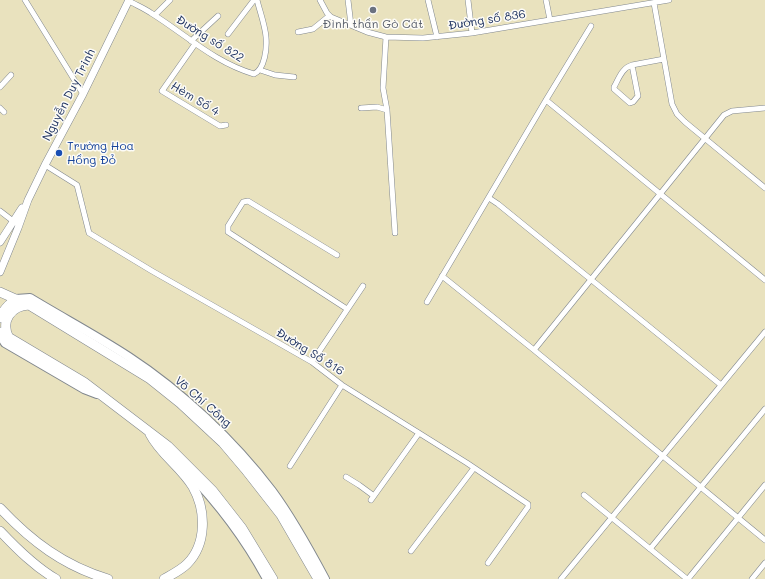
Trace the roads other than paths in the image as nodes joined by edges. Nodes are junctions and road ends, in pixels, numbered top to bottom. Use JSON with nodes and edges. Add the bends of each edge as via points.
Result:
{"nodes":[{"id":1,"x":25,"y":0,"type":"edge"},
{"id":2,"x":170,"y":0,"type":"edge"},
{"id":3,"x":255,"y":0,"type":"edge"},
{"id":4,"x":320,"y":0,"type":"edge"},
{"id":5,"x":348,"y":0,"type":"edge"},
{"id":6,"x":428,"y":0,"type":"edge"},
{"id":7,"x":468,"y":0,"type":"edge"},
{"id":8,"x":546,"y":0,"type":"edge"},
{"id":9,"x":669,"y":0,"type":"edge"},
{"id":10,"x":129,"y":1,"type":"edge"},
{"id":11,"x":642,"y":3,"type":"edge"},
{"id":12,"x":654,"y":3,"type":"junction"},
{"id":13,"x":155,"y":15,"type":"junction"},
{"id":14,"x":218,"y":16,"type":"dead end"},
{"id":15,"x":329,"y":16,"type":"junction"},
{"id":16,"x":550,"y":20,"type":"junction"},
{"id":17,"x":351,"y":25,"type":"junction"},
{"id":18,"x":591,"y":26,"type":"dead end"},
{"id":19,"x":298,"y":32,"type":"dead end"},
{"id":20,"x":472,"y":33,"type":"junction"},
{"id":21,"x":228,"y":34,"type":"dead end"},
{"id":22,"x":386,"y":37,"type":"junction"},
{"id":23,"x":437,"y":37,"type":"junction"},
{"id":24,"x":193,"y":43,"type":"junction"},
{"id":25,"x":664,"y":58,"type":"junction"},
{"id":26,"x":632,"y":65,"type":"junction"},
{"id":27,"x":260,"y":70,"type":"junction"},
{"id":28,"x":11,"y":76,"type":"dead end"},
{"id":29,"x":294,"y":77,"type":"dead end"},
{"id":30,"x":0,"y":87,"type":"edge"},
{"id":31,"x":83,"y":94,"type":"junction"},
{"id":32,"x":546,"y":100,"type":"junction"},
{"id":33,"x":0,"y":108,"type":"edge"},
{"id":34,"x":361,"y":108,"type":"dead end"},
{"id":35,"x":765,"y":108,"type":"edge"},
{"id":36,"x":386,"y":110,"type":"junction"},
{"id":37,"x":4,"y":112,"type":"dead end"},
{"id":38,"x":226,"y":125,"type":"dead end"},
{"id":39,"x":705,"y":138,"type":"junction"},
{"id":40,"x":45,"y":165,"type":"junction"},
{"id":41,"x":765,"y":188,"type":"edge"},
{"id":42,"x":661,"y":195,"type":"junction"},
{"id":43,"x":489,"y":198,"type":"junction"},
{"id":44,"x":28,"y":200,"type":"junction"},
{"id":45,"x":0,"y":211,"type":"edge"},
{"id":46,"x":13,"y":222,"type":"junction"},
{"id":47,"x":395,"y":233,"type":"dead end"},
{"id":48,"x":0,"y":242,"type":"edge"},
{"id":49,"x":337,"y":255,"type":"dead end"},
{"id":50,"x":0,"y":272,"type":"edge"},
{"id":51,"x":442,"y":276,"type":"junction"},
{"id":52,"x":592,"y":280,"type":"junction"},
{"id":53,"x":765,"y":280,"type":"edge"},
{"id":54,"x":363,"y":286,"type":"dead end"},
{"id":55,"x":0,"y":292,"type":"edge"},
{"id":56,"x":16,"y":299,"type":"junction"},
{"id":57,"x":427,"y":302,"type":"dead end"},
{"id":58,"x":29,"y":305,"type":"junction"},
{"id":59,"x":347,"y":309,"type":"junction"},
{"id":60,"x":0,"y":318,"type":"edge"},
{"id":61,"x":765,"y":332,"type":"edge"},
{"id":62,"x":0,"y":334,"type":"edge"},
{"id":63,"x":10,"y":339,"type":"junction"},
{"id":64,"x":534,"y":350,"type":"junction"},
{"id":65,"x":312,"y":362,"type":"junction"},
{"id":66,"x":342,"y":385,"type":"junction"},
{"id":67,"x":721,"y":385,"type":"junction"},
{"id":68,"x":170,"y":392,"type":"junction"},
{"id":69,"x":100,"y":395,"type":"junction"},
{"id":70,"x":765,"y":409,"type":"edge"},
{"id":71,"x":149,"y":431,"type":"junction"},
{"id":72,"x":419,"y":433,"type":"junction"},
{"id":73,"x":662,"y":456,"type":"junction"},
{"id":74,"x":290,"y":466,"type":"dead end"},
{"id":75,"x":474,"y":468,"type":"junction"},
{"id":76,"x":346,"y":477,"type":"dead end"},
{"id":77,"x":765,"y":485,"type":"edge"},
{"id":78,"x":701,"y":487,"type":"junction"},
{"id":79,"x":584,"y":495,"type":"dead end"},
{"id":80,"x":0,"y":508,"type":"edge"},
{"id":81,"x":612,"y":518,"type":"junction"},
{"id":82,"x":738,"y":518,"type":"junction"},
{"id":83,"x":0,"y":531,"type":"edge"},
{"id":84,"x":765,"y":540,"type":"edge"},
{"id":85,"x":650,"y":549,"type":"junction"},
{"id":86,"x":412,"y":551,"type":"dead end"},
{"id":87,"x":488,"y":563,"type":"dead end"},
{"id":88,"x":765,"y":563,"type":"edge"},
{"id":89,"x":56,"y":579,"type":"edge"},
{"id":90,"x":108,"y":579,"type":"edge"},
{"id":91,"x":164,"y":579,"type":"edge"},
{"id":92,"x":266,"y":579,"type":"edge"},
{"id":93,"x":274,"y":579,"type":"edge"},
{"id":94,"x":318,"y":579,"type":"edge"},
{"id":95,"x":324,"y":579,"type":"edge"},
{"id":96,"x":561,"y":579,"type":"edge"},
{"id":97,"x":687,"y":579,"type":"edge"},
{"id":98,"x":752,"y":579,"type":"edge"}],
"edges":[{"from":1,"to":31,"type":"street"},
{"from":2,"to":13,"type":"street"},
{"from":3,"to":21,"type":"street"},
{"from":3,"to":27,"type":"street","via":[[266,38],[265,55]]},
{"from":4,"to":15,"type":"street"},
{"from":5,"to":17,"type":"street"},
{"from":6,"to":23,"type":"street"},
{"from":7,"to":20,"type":"street"},
{"from":8,"to":16,"type":"street"},
{"from":9,"to":12,"type":"street","name":"Đường số 836"},
{"from":10,"to":13,"type":"street","name":"Đường số 822"},
{"from":10,"to":31,"type":"main road","name":"Nguyễn Duy Trinh"},
{"from":11,"to":12,"type":"street","name":"Đường số 836"},
{"from":11,"to":16,"type":"street","name":"Đường số 836"},
{"from":12,"to":25,"type":"street"},
{"from":13,"to":24,"type":"street","name":"Đường số 822"},
{"from":14,"to":24,"type":"street"},
{"from":15,"to":17,"type":"street","name":"Đường số 836"},
{"from":15,"to":19,"type":"street","via":[[313,29]]},
{"from":16,"to":20,"type":"street","name":"Đường số 836"},
{"from":17,"to":22,"type":"street","name":"Đường số 836"},
{"from":18,"to":32,"type":"street"},
{"from":20,"to":23,"type":"street","name":"Đường số 836"},
{"from":22,"to":23,"type":"street","name":"Đường số 836"},
{"from":22,"to":36,"type":"street","via":[[383,88]]},
{"from":24,"to":27,"type":"street","name":"Đường số 822","via":[[245,72],[254,74]]},
{"from":24,"to":38,"type":"street","name":"Hèm Số 4","via":[[162,91],[220,126]]},
{"from":25,"to":26,"type":"street"},
{"from":25,"to":39,"type":"street","via":[[672,104],[677,114]]},
{"from":26,"to":26,"type":"street","via":[[625,68],[614,87],[616,92],[630,103],[638,96]]},
{"from":27,"to":29,"type":"street","name":"Đường số 822"},
{"from":28,"to":30,"type":"street"},
{"from":31,"to":40,"type":"main road","name":"Nguyễn Duy Trinh"},
{"from":32,"to":42,"type":"street"},
{"from":32,"to":43,"type":"street"},
{"from":33,"to":37,"type":"street"},
{"from":34,"to":36,"type":"street","via":[[377,107]]},
{"from":35,"to":39,"type":"street","via":[[728,112]]},
{"from":36,"to":47,"type":"street"},
{"from":39,"to":41,"type":"street"},
{"from":39,"to":42,"type":"street"},
{"from":40,"to":44,"type":"main road","name":"Nguyễn Duy Trinh"},
{"from":40,"to":65,"type":"street","name":"Đường Số 816","via":[[77,185],[89,234]]},
{"from":42,"to":52,"type":"street"},
{"from":42,"to":53,"type":"street"},
{"from":43,"to":51,"type":"street"},
{"from":43,"to":52,"type":"street"},
{"from":44,"to":46,"type":"main road","name":"Nguyễn Duy Trinh"},
{"from":44,"to":50,"type":"main road","name":"Nguyễn Duy Trinh"},
{"from":45,"to":46,"type":"street"},
{"from":46,"to":48,"type":"main road","name":"Nguyễn Duy Trinh"},
{"from":49,"to":59,"type":"street","via":[[248,201],[243,202],[228,226],[228,232]]},
{"from":51,"to":57,"type":"street"},
{"from":51,"to":64,"type":"street"},
{"from":52,"to":64,"type":"street"},
{"from":52,"to":67,"type":"street"},
{"from":54,"to":59,"type":"street"},
{"from":55,"to":56,"type":"highway","name":"Võ Chí Công"},
{"from":56,"to":58,"type":"highway","name":"Võ Chí Công"},
{"from":56,"to":60,"type":"highway","via":[[2,312]]},
{"from":56,"to":68,"type":"main road","name":"Võ Chí Công","via":[[30,298],[128,357]]},
{"from":58,"to":63,"type":"highway","via":[[17,307],[10,312],[5,329]]},
{"from":58,"to":68,"type":"highway","name":"Võ Chí Công"},
{"from":59,"to":65,"type":"street"},
{"from":61,"to":67,"type":"street"},
{"from":62,"to":63,"type":"highway"},
{"from":62,"to":69,"type":"main road","via":[[5,343],[84,389]]},
{"from":63,"to":69,"type":"highway","via":[[84,382]]},
{"from":64,"to":73,"type":"street"},
{"from":65,"to":66,"type":"street","name":"Đường Số 816"},
{"from":66,"to":72,"type":"street","name":"Đường Số 816"},
{"from":66,"to":74,"type":"street"},
{"from":67,"to":73,"type":"street"},
{"from":68,"to":94,"type":"highway","name":"Võ Chí Công","via":[[223,443],[245,469],[281,515]]},
{"from":68,"to":95,"type":"main road","name":"Võ Chí Công","via":[[205,417],[272,491],[308,547]]},
{"from":69,"to":71,"type":"highway"},
{"from":70,"to":78,"type":"street"},
{"from":71,"to":91,"type":"highway","via":[[157,446],[193,487],[203,520],[202,536],[196,552],[187,564]]},
{"from":71,"to":92,"type":"main road","via":[[211,497],[234,527]]},
{"from":71,"to":93,"type":"highway","via":[[173,450],[213,491],[242,528]]},
{"from":72,"to":75,"type":"street","name":"Đường Số 816"},
{"from":72,"to":76,"type":"street","via":[[372,498]]},
{"from":73,"to":78,"type":"street"},
{"from":73,"to":81,"type":"street"},
{"from":75,"to":86,"type":"street"},
{"from":75,"to":87,"type":"street","name":"Đường Số 816","via":[[528,506]]},
{"from":77,"to":82,"type":"street"},
{"from":78,"to":82,"type":"street"},
{"from":78,"to":85,"type":"street"},
{"from":79,"to":81,"type":"street"},
{"from":80,"to":90,"type":"highway","via":[[59,559]]},
{"from":81,"to":85,"type":"street"},
{"from":81,"to":96,"type":"street"},
{"from":82,"to":84,"type":"street"},
{"from":82,"to":97,"type":"street"},
{"from":83,"to":89,"type":"highway","via":[[21,553]]},
{"from":85,"to":97,"type":"street"},
{"from":88,"to":98,"type":"street"}]}
